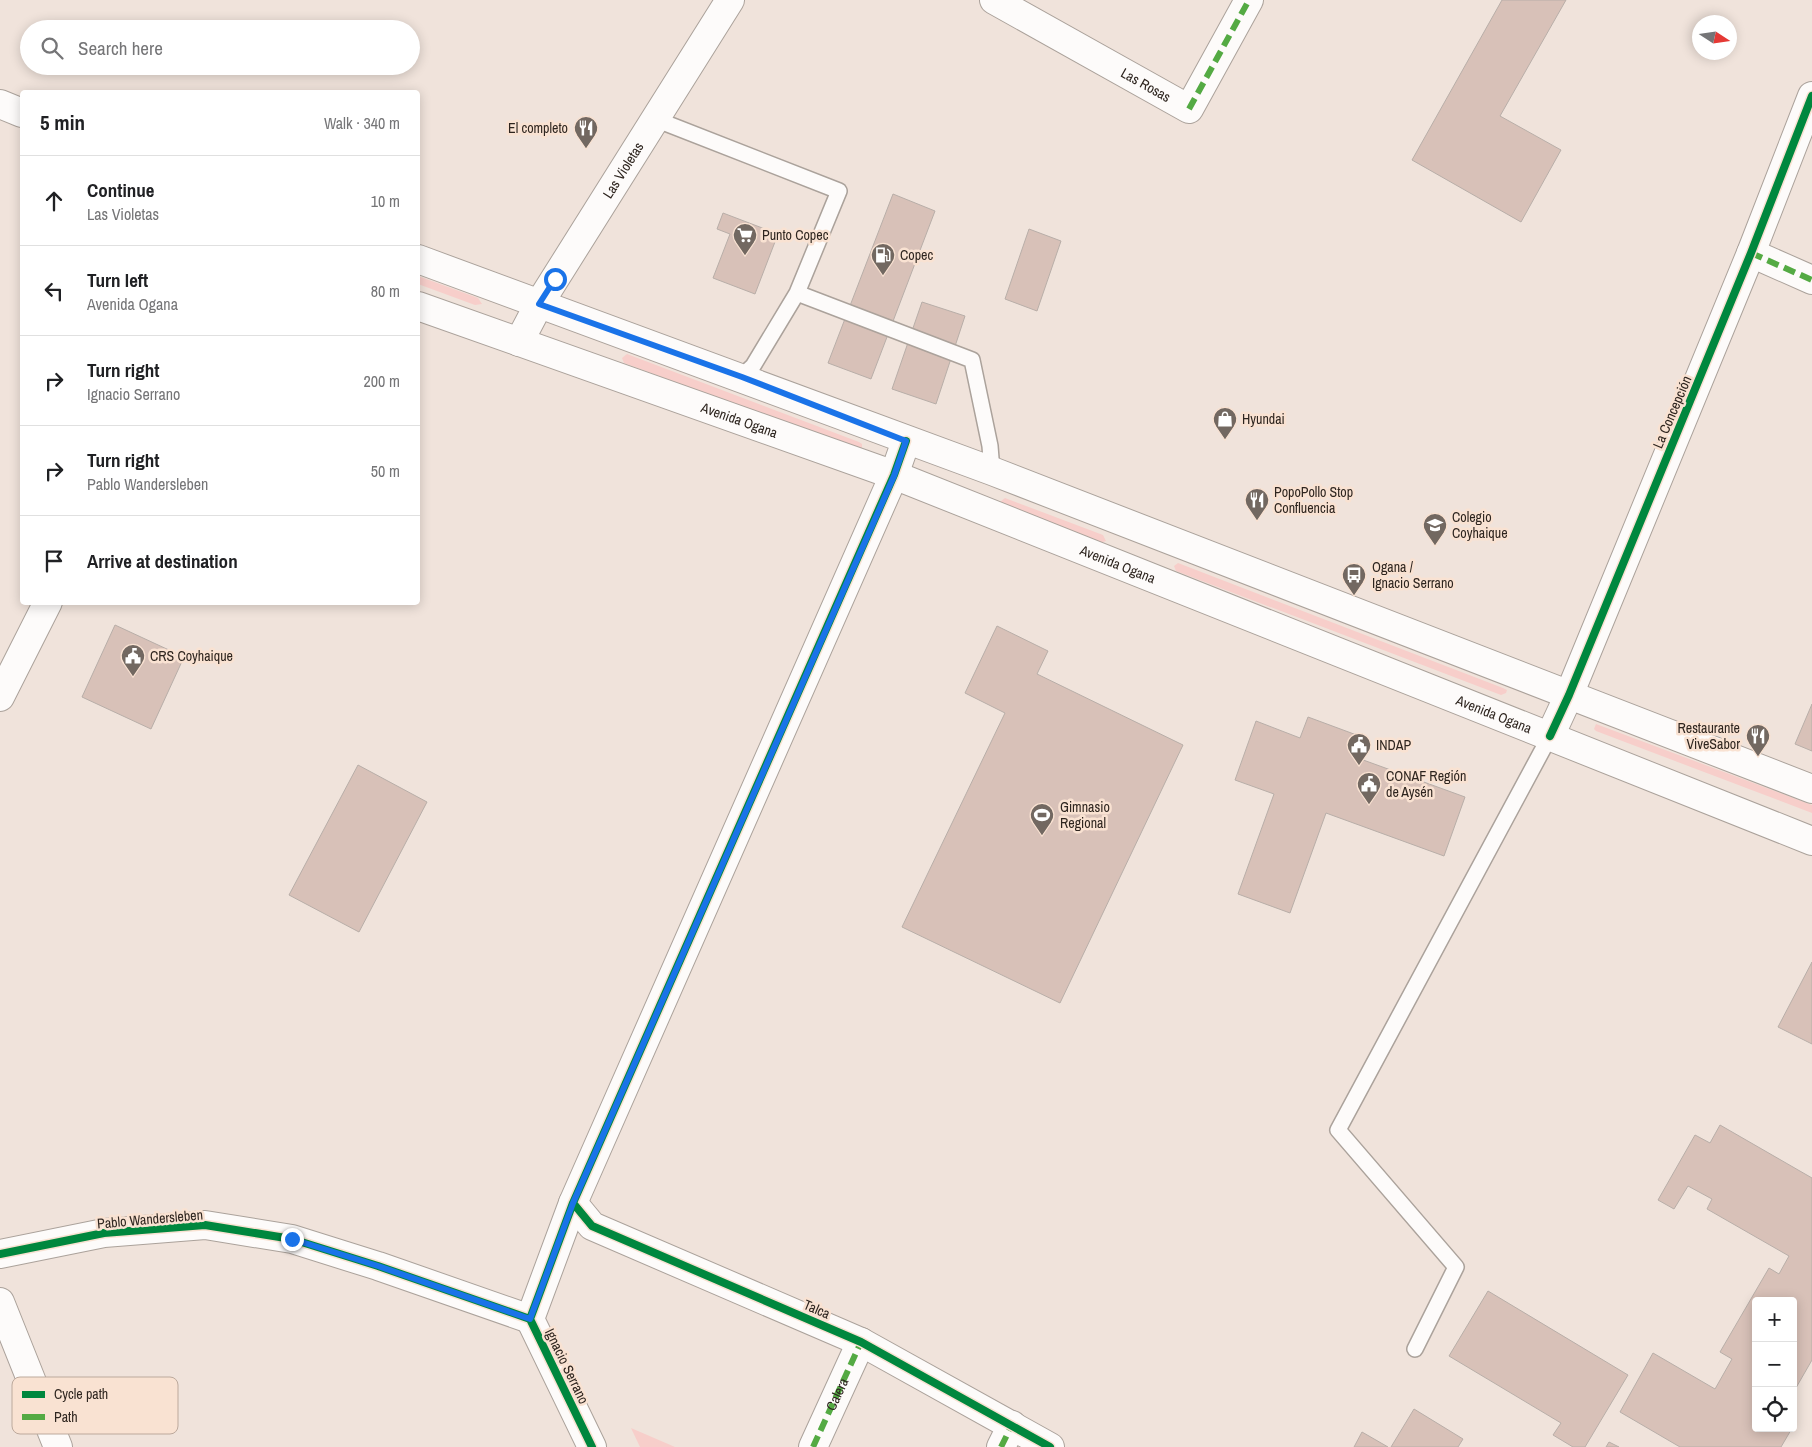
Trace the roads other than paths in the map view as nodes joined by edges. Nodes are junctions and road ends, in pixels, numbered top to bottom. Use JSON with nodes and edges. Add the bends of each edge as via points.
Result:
{"nodes":[{"id":1,"x":730,"y":0,"type":"edge"},
{"id":2,"x":994,"y":0,"type":"edge"},
{"id":3,"x":1249,"y":0,"type":"edge"},
{"id":4,"x":1812,"y":98,"type":"edge"},
{"id":5,"x":655,"y":119,"type":"junction"},
{"id":6,"x":1751,"y":254,"type":"junction"},
{"id":7,"x":420,"y":259,"type":"edge"},
{"id":8,"x":1812,"y":280,"type":"edge"},
{"id":9,"x":797,"y":293,"type":"junction"},
{"id":10,"x":539,"y":304,"type":"junction"},
{"id":11,"x":420,"y":307,"type":"edge"},
{"id":12,"x":518,"y":342,"type":"junction"},
{"id":13,"x":742,"y":377,"type":"junction"},
{"id":14,"x":906,"y":441,"type":"junction"},
{"id":15,"x":992,"y":471,"type":"junction"},
{"id":16,"x":894,"y":476,"type":"junction"},
{"id":17,"x":46,"y":605,"type":"edge"},
{"id":18,"x":1569,"y":695,"type":"junction"},
{"id":19,"x":0,"y":697,"type":"edge"},
{"id":20,"x":1550,"y":736,"type":"junction"},
{"id":21,"x":1812,"y":789,"type":"edge"},
{"id":22,"x":1812,"y":842,"type":"edge"},
{"id":23,"x":573,"y":1203,"type":"junction"},
{"id":24,"x":0,"y":1254,"type":"edge"},
{"id":25,"x":0,"y":1302,"type":"edge"},
{"id":26,"x":530,"y":1319,"type":"junction"},
{"id":27,"x":861,"y":1342,"type":"junction"},
{"id":28,"x":1415,"y":1349,"type":"dead end"},
{"id":29,"x":30,"y":1377,"type":"edge"},
{"id":30,"x":53,"y":1434,"type":"edge"},
{"id":31,"x":1006,"y":1436,"type":"edge"},
{"id":32,"x":58,"y":1447,"type":"edge"},
{"id":33,"x":592,"y":1447,"type":"edge"},
{"id":34,"x":813,"y":1447,"type":"edge"},
{"id":35,"x":1050,"y":1447,"type":"edge"}],
"edges":[{"from":1,"to":5,"type":"street","name":"Las Violetas"},
{"from":2,"to":3,"type":"street","name":"Las Rosas","via":[[1189,109]]},
{"from":4,"to":6,"type":"street","name":"La Concepción"},
{"from":5,"to":9,"type":"lane","via":[[839,191]]},
{"from":5,"to":10,"type":"street","name":"Las Violetas"},
{"from":6,"to":8,"type":"street"},
{"from":6,"to":18,"type":"street","name":"La Concepción"},
{"from":7,"to":10,"type":"street"},
{"from":9,"to":13,"type":"lane","via":[[753,366]]},
{"from":9,"to":15,"type":"lane","via":[[972,360]]},
{"from":10,"to":12,"type":"street","name":"Las Violetas"},
{"from":10,"to":13,"type":"street"},
{"from":11,"to":12,"type":"street","name":"Avenida Ogana"},
{"from":12,"to":16,"type":"street","name":"Avenida Ogana"},
{"from":13,"to":14,"type":"street"},
{"from":14,"to":15,"type":"street"},
{"from":14,"to":16,"type":"street","name":"Ignacio Serrano"},
{"from":15,"to":18,"type":"street"},
{"from":16,"to":20,"type":"street","name":"Avenida Ogana"},
{"from":16,"to":23,"type":"street","name":"Ignacio Serrano"},
{"from":17,"to":19,"type":"street"},
{"from":18,"to":20,"type":"street","name":"La Concepción"},
{"from":18,"to":21,"type":"street"},
{"from":20,"to":22,"type":"street","name":"Avenida Ogana"},
{"from":20,"to":28,"type":"lane","via":[[1338,1130],[1456,1267]]},
{"from":23,"to":26,"type":"street","name":"Ignacio Serrano"},
{"from":23,"to":27,"type":"street","name":"Talca","via":[[592,1226]]},
{"from":24,"to":26,"type":"street","name":"Pablo Wandersleben","via":[[104,1233],[205,1225],[292,1239]]},
{"from":25,"to":29,"type":"street"},
{"from":26,"to":33,"type":"street","name":"Ignacio Serrano"},
{"from":27,"to":31,"type":"street","name":"Talca"},
{"from":27,"to":34,"type":"street","name":"Calera"},
{"from":30,"to":32,"type":"street"},
{"from":31,"to":35,"type":"street","name":"Talca"}]}
